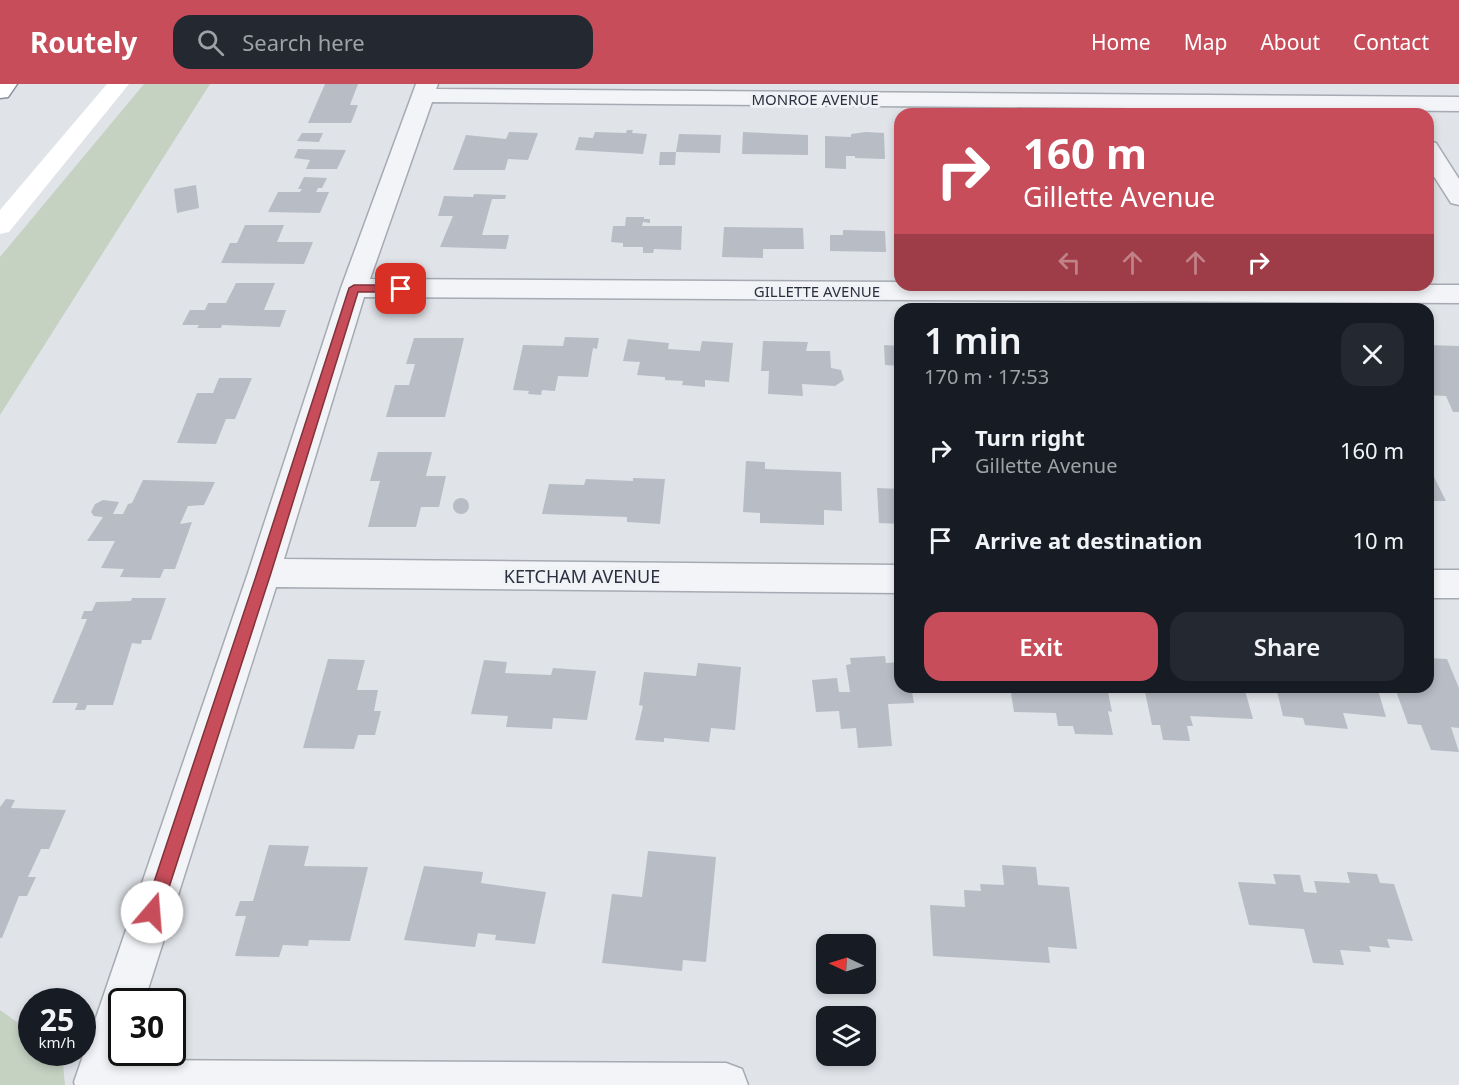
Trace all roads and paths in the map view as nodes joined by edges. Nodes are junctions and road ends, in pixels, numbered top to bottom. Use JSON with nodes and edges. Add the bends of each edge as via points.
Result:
{"nodes":[{"id":1,"x":6,"y":84,"type":"edge"},
{"id":2,"x":118,"y":84,"type":"edge"},
{"id":3,"x":1388,"y":84,"type":"edge"},
{"id":4,"x":425,"y":90,"type":"edge"},
{"id":5,"x":0,"y":92,"type":"edge"},
{"id":6,"x":1459,"y":104,"type":"edge"},
{"id":7,"x":1352,"y":108,"type":"edge"},
{"id":8,"x":1403,"y":108,"type":"edge"},
{"id":9,"x":1415,"y":108,"type":"edge"},
{"id":10,"x":1434,"y":158,"type":"edge"},
{"id":11,"x":1459,"y":198,"type":"edge"},
{"id":12,"x":0,"y":226,"type":"edge"},
{"id":13,"x":354,"y":288,"type":"junction"},
{"id":14,"x":894,"y":291,"type":"edge"},
{"id":15,"x":906,"y":291,"type":"edge"},
{"id":16,"x":1459,"y":294,"type":"edge"},
{"id":17,"x":264,"y":573,"type":"junction"},
{"id":18,"x":894,"y":579,"type":"edge"},
{"id":19,"x":1434,"y":584,"type":"edge"},
{"id":20,"x":1459,"y":584,"type":"edge"},
{"id":21,"x":127,"y":988,"type":"edge"},
{"id":22,"x":108,"y":1046,"type":"edge"},
{"id":23,"x":726,"y":1085,"type":"edge"}],
"edges":[{"from":1,"to":5,"type":"main road"},
{"from":2,"to":12,"type":"main road"},
{"from":3,"to":8,"type":"street"},
{"from":4,"to":7,"type":"street","name":"MONROE AVENUE"},
{"from":4,"to":13,"type":"street"},
{"from":6,"to":9,"type":"street","name":"MONROE AVENUE"},
{"from":10,"to":11,"type":"street"},
{"from":13,"to":14,"type":"street","name":"GILLETTE AVENUE"},
{"from":13,"to":17,"type":"street"},
{"from":15,"to":16,"type":"street","name":"GILLETTE AVENUE"},
{"from":17,"to":18,"type":"street","name":"KETCHAM AVENUE"},
{"from":17,"to":21,"type":"street"},
{"from":19,"to":20,"type":"street"},
{"from":22,"to":23,"type":"street","via":[[96,1082]]}]}
